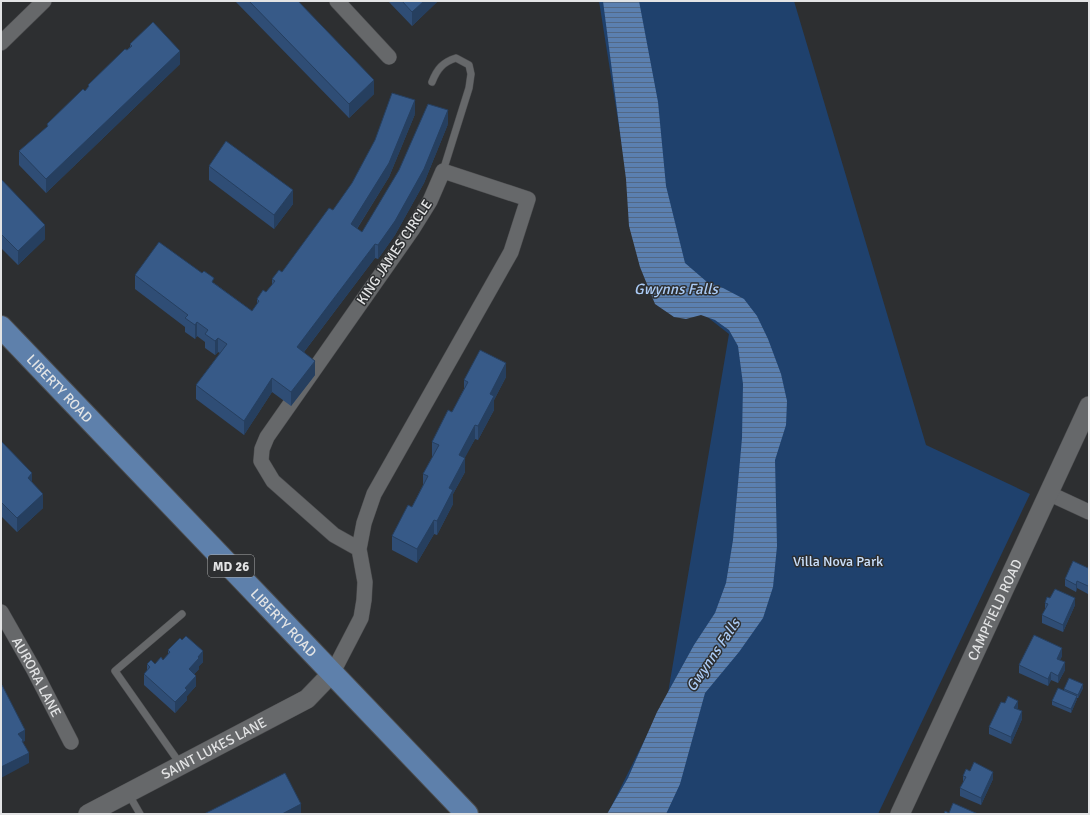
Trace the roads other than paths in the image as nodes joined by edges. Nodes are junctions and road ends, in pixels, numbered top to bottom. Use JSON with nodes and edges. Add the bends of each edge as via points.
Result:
{"nodes":[{"id":1,"x":44,"y":1,"type":"edge"},
{"id":2,"x":337,"y":1,"type":"edge"},
{"id":3,"x":1,"y":43,"type":"edge"},
{"id":4,"x":389,"y":57,"type":"dead end"},
{"id":5,"x":432,"y":82,"type":"dead end"},
{"id":6,"x":442,"y":171,"type":"junction"},
{"id":7,"x":1,"y":327,"type":"edge"},
{"id":8,"x":1089,"y":406,"type":"edge"},
{"id":9,"x":1048,"y":493,"type":"junction"},
{"id":10,"x":1089,"y":512,"type":"edge"},
{"id":11,"x":359,"y":549,"type":"junction"},
{"id":12,"x":1,"y":612,"type":"edge"},
{"id":13,"x":182,"y":614,"type":"dead end"},
{"id":14,"x":333,"y":672,"type":"junction"},
{"id":15,"x":71,"y":742,"type":"dead end"},
{"id":16,"x":181,"y":765,"type":"junction"},
{"id":17,"x":128,"y":793,"type":"junction"},
{"id":18,"x":88,"y":814,"type":"edge"},
{"id":19,"x":140,"y":814,"type":"edge"},
{"id":20,"x":467,"y":814,"type":"edge"},
{"id":21,"x":900,"y":814,"type":"edge"}],
"edges":[{"from":1,"to":3,"type":"street"},
{"from":2,"to":4,"type":"street"},
{"from":5,"to":6,"type":"lane","via":[[438,69],[447,61],[456,58],[469,65],[469,88]]},
{"from":6,"to":11,"type":"street","name":"KING JAMES CIRCLE","via":[[430,201],[412,230],[267,437],[262,449],[261,461],[273,481],[334,535]]},
{"from":6,"to":11,"type":"street","via":[[528,198],[511,252],[374,494],[364,523]]},
{"from":7,"to":14,"type":"main road","name":"LIBERTY ROAD","number":"MD 26"},
{"from":8,"to":9,"type":"street","name":"CAMPFIELD ROAD"},
{"from":9,"to":10,"type":"street"},
{"from":9,"to":21,"type":"street","name":"CAMPFIELD ROAD"},
{"from":11,"to":14,"type":"street","via":[[364,582],[361,618]]},
{"from":12,"to":15,"type":"street","name":"AURORA LANE"},
{"from":13,"to":16,"type":"lane","via":[[115,671]]},
{"from":14,"to":16,"type":"street","name":"SAINT LUKES LANE","via":[[307,699]]},
{"from":14,"to":20,"type":"main road","name":"LIBERTY ROAD","number":"MD 26"},
{"from":16,"to":17,"type":"street","name":"SAINT LUKES LANE"},
{"from":17,"to":18,"type":"street","name":"SAINT LUKES LANE"},
{"from":17,"to":19,"type":"lane"}]}
